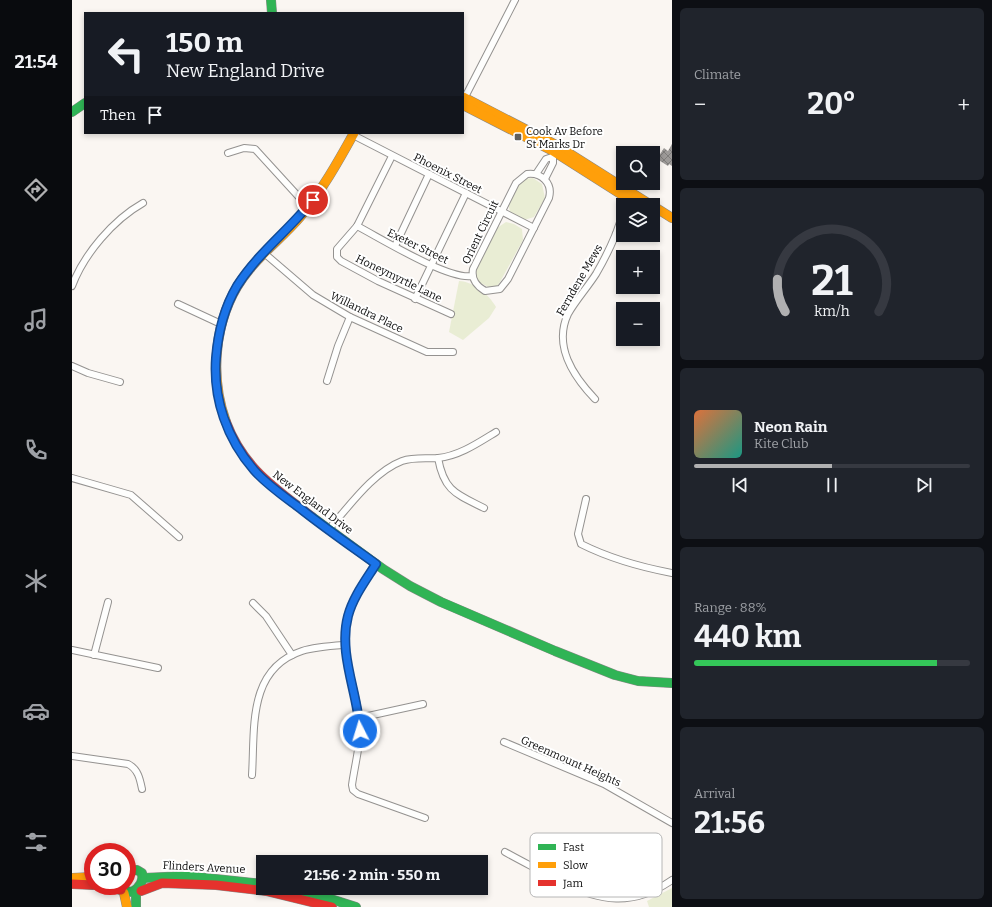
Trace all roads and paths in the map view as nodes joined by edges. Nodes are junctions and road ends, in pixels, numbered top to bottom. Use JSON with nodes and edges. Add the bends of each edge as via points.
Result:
{"nodes":[{"id":1,"x":266,"y":0,"type":"edge"},
{"id":2,"x":271,"y":0,"type":"edge"},
{"id":3,"x":515,"y":0,"type":"edge"},
{"id":4,"x":266,"y":12,"type":"edge"},
{"id":5,"x":272,"y":12,"type":"edge"},
{"id":6,"x":84,"y":98,"type":"edge"},
{"id":7,"x":464,"y":98,"type":"edge"},
{"id":8,"x":464,"y":101,"type":"edge"},
{"id":9,"x":84,"y":104,"type":"edge"},
{"id":10,"x":72,"y":106,"type":"edge"},
{"id":11,"x":72,"y":112,"type":"edge"},
{"id":12,"x":354,"y":134,"type":"edge"},
{"id":13,"x":554,"y":151,"type":"junction"},
{"id":14,"x":228,"y":153,"type":"dead end"},
{"id":15,"x":392,"y":156,"type":"junction"},
{"id":16,"x":429,"y":174,"type":"junction"},
{"id":17,"x":536,"y":174,"type":"junction"},
{"id":18,"x":545,"y":179,"type":"junction"},
{"id":19,"x":466,"y":193,"type":"junction"},
{"id":20,"x":632,"y":198,"type":"edge"},
{"id":21,"x":143,"y":203,"type":"dead end"},
{"id":22,"x":308,"y":207,"type":"junction"},
{"id":23,"x":501,"y":211,"type":"junction"},
{"id":24,"x":660,"y":212,"type":"edge"},
{"id":25,"x":660,"y":217,"type":"edge"},
{"id":26,"x":672,"y":218,"type":"edge"},
{"id":27,"x":672,"y":224,"type":"edge"},
{"id":28,"x":357,"y":226,"type":"junction"},
{"id":29,"x":534,"y":228,"type":"junction"},
{"id":30,"x":616,"y":234,"type":"edge"},
{"id":31,"x":395,"y":246,"type":"junction"},
{"id":32,"x":264,"y":253,"type":"junction"},
{"id":33,"x":432,"y":265,"type":"junction"},
{"id":34,"x":472,"y":276,"type":"junction"},
{"id":35,"x":72,"y":286,"type":"edge"},
{"id":36,"x":415,"y":299,"type":"junction"},
{"id":37,"x":178,"y":304,"type":"dead end"},
{"id":38,"x":451,"y":314,"type":"dead end"},
{"id":39,"x":350,"y":317,"type":"junction"},
{"id":40,"x":221,"y":324,"type":"junction"},
{"id":41,"x":453,"y":352,"type":"dead end"},
{"id":42,"x":72,"y":366,"type":"edge"},
{"id":43,"x":327,"y":381,"type":"dead end"},
{"id":44,"x":120,"y":382,"type":"dead end"},
{"id":45,"x":595,"y":398,"type":"dead end"},
{"id":46,"x":496,"y":432,"type":"dead end"},
{"id":47,"x":438,"y":458,"type":"junction"},
{"id":48,"x":72,"y":478,"type":"edge"},
{"id":49,"x":586,"y":499,"type":"dead end"},
{"id":50,"x":484,"y":508,"type":"dead end"},
{"id":51,"x":328,"y":530,"type":"junction"},
{"id":52,"x":179,"y":537,"type":"dead end"},
{"id":53,"x":376,"y":564,"type":"junction"},
{"id":54,"x":672,"y":573,"type":"edge"},
{"id":55,"x":108,"y":602,"type":"dead end"},
{"id":56,"x":253,"y":603,"type":"dead end"},
{"id":57,"x":344,"y":645,"type":"junction"},
{"id":58,"x":72,"y":650,"type":"edge"},
{"id":59,"x":94,"y":655,"type":"junction"},
{"id":60,"x":292,"y":655,"type":"junction"},
{"id":61,"x":158,"y":668,"type":"dead end"},
{"id":62,"x":672,"y":683,"type":"edge"},
{"id":63,"x":423,"y":704,"type":"dead end"},
{"id":64,"x":359,"y":718,"type":"junction"},
{"id":65,"x":504,"y":742,"type":"dead end"},
{"id":66,"x":72,"y":756,"type":"edge"},
{"id":67,"x":252,"y":775,"type":"dead end"},
{"id":68,"x":142,"y":789,"type":"dead end"},
{"id":69,"x":425,"y":818,"type":"dead end"},
{"id":70,"x":672,"y":823,"type":"edge"},
{"id":71,"x":506,"y":852,"type":"dead end"},
{"id":72,"x":530,"y":865,"type":"edge"},
{"id":73,"x":136,"y":871,"type":"edge"},
{"id":74,"x":84,"y":877,"type":"edge"},
{"id":75,"x":72,"y":878,"type":"edge"},
{"id":76,"x":143,"y":878,"type":"junction"},
{"id":77,"x":672,"y":880,"type":"edge"},
{"id":78,"x":256,"y":883,"type":"edge"},
{"id":79,"x":72,"y":884,"type":"edge"},
{"id":80,"x":84,"y":885,"type":"edge"},
{"id":81,"x":662,"y":887,"type":"edge"},
{"id":82,"x":138,"y":892,"type":"junction"},
{"id":83,"x":124,"y":895,"type":"edge"},
{"id":84,"x":318,"y":895,"type":"edge"},
{"id":85,"x":597,"y":897,"type":"edge"},
{"id":86,"x":642,"y":897,"type":"edge"},
{"id":87,"x":127,"y":907,"type":"edge"},
{"id":88,"x":136,"y":907,"type":"edge"},
{"id":89,"x":332,"y":907,"type":"edge"},
{"id":90,"x":356,"y":907,"type":"edge"}],
"edges":[{"from":1,"to":4,"type":"street"},
{"from":2,"to":5,"type":"street"},
{"from":3,"to":7,"type":"street"},
{"from":6,"to":10,"type":"street"},
{"from":8,"to":13,"type":"street"},
{"from":9,"to":11,"type":"street"},
{"from":12,"to":15,"type":"street","name":"Phoenix Street"},
{"from":12,"to":22,"type":"street","name":"New England Drive","via":[[326,184]]},
{"from":13,"to":17,"type":"street"},
{"from":13,"to":18,"type":"street","via":[[553,163]]},
{"from":13,"to":20,"type":"street"},
{"from":14,"to":22,"type":"street","via":[[244,148],[255,149]]},
{"from":15,"to":16,"type":"street","name":"Phoenix Street"},
{"from":15,"to":28,"type":"street","name":"Honeymyrtle Lane"},
{"from":16,"to":19,"type":"street","name":"Phoenix Street"},
{"from":16,"to":31,"type":"street"},
{"from":17,"to":18,"type":"street"},
{"from":17,"to":23,"type":"street","name":"Orient Circuit","via":[[527,174],[518,179]]},
{"from":18,"to":29,"type":"street","name":"Orient Circuit","via":[[550,187],[550,194]]},
{"from":19,"to":23,"type":"street","name":"Phoenix Street"},
{"from":19,"to":33,"type":"street"},
{"from":21,"to":35,"type":"street","via":[[125,215],[87,257]]},
{"from":22,"to":32,"type":"street","name":"New England Drive"},
{"from":23,"to":29,"type":"street","name":"Phoenix Street"},
{"from":23,"to":34,"type":"street","name":"Orient Circuit","via":[[474,266]]},
{"from":24,"to":26,"type":"street"},
{"from":25,"to":27,"type":"street"},
{"from":28,"to":31,"type":"street","name":"Exeter Street"},
{"from":28,"to":36,"type":"street","name":"Honeymyrtle Lane","via":[[338,246],[336,254],[339,259]]},
{"from":29,"to":34,"type":"street","name":"Orient Circuit","via":[[508,279],[500,289],[485,291],[476,284]]},
{"from":30,"to":45,"type":"street","name":"Ferndene Mews","via":[[596,274],[572,307],[565,322],[563,343],[566,359],[576,377]]},
{"from":31,"to":33,"type":"street","name":"Exeter Street"},
{"from":32,"to":39,"type":"street","name":"Willandra Place","via":[[313,295]]},
{"from":32,"to":40,"type":"street","name":"New England Drive","via":[[237,286]]},
{"from":33,"to":34,"type":"street","name":"Exeter Street","via":[[462,277]]},
{"from":33,"to":36,"type":"street"},
{"from":36,"to":38,"type":"street","name":"Honeymyrtle Lane"},
{"from":37,"to":40,"type":"street"},
{"from":39,"to":41,"type":"street","name":"Willandra Place","via":[[427,352]]},
{"from":39,"to":43,"type":"street"},
{"from":40,"to":51,"type":"street","name":"New England Drive","via":[[215,372],[222,413],[229,432],[254,471]]},
{"from":42,"to":44,"type":"street"},
{"from":46,"to":47,"type":"street","via":[[463,451]]},
{"from":47,"to":50,"type":"street","via":[[447,485],[464,498]]},
{"from":47,"to":51,"type":"street","via":[[414,458],[394,465],[366,488]]},
{"from":48,"to":52,"type":"street","via":[[131,495]]},
{"from":49,"to":54,"type":"street","via":[[578,534],[581,544],[636,567]]},
{"from":51,"to":53,"type":"street","name":"New England Drive"},
{"from":53,"to":57,"type":"street","via":[[351,606]]},
{"from":53,"to":62,"type":"street","name":"New England Drive","via":[[410,586],[442,602],[591,666],[638,681]]},
{"from":55,"to":59,"type":"street"},
{"from":56,"to":60,"type":"street","via":[[266,616]]},
{"from":57,"to":60,"type":"street","via":[[312,648]]},
{"from":57,"to":64,"type":"street"},
{"from":58,"to":59,"type":"street"},
{"from":59,"to":61,"type":"street"},
{"from":60,"to":67,"type":"street","via":[[277,667],[260,692],[254,717]]},
{"from":63,"to":64,"type":"street"},
{"from":64,"to":69,"type":"street","via":[[359,743],[353,790]]},
{"from":65,"to":70,"type":"street","name":"Greenmount Heights","via":[[604,784]]},
{"from":66,"to":68,"type":"street","via":[[128,764],[140,777]]},
{"from":71,"to":72,"type":"street"},
{"from":73,"to":76,"type":"street"},
{"from":74,"to":75,"type":"street"},
{"from":76,"to":78,"type":"street","name":"Flinders Avenue","via":[[187,876]]},
{"from":76,"to":82,"type":"street","via":[[144,883]]},
{"from":77,"to":81,"type":"street"},
{"from":79,"to":80,"type":"street"},
{"from":82,"to":88,"type":"street"},
{"from":82,"to":89,"type":"street","name":"Flinders Avenue","via":[[162,883],[216,885],[266,891]]},
{"from":83,"to":87,"type":"street"},
{"from":84,"to":90,"type":"street"},
{"from":85,"to":86,"type":"street","via":[[611,901]]}]}
